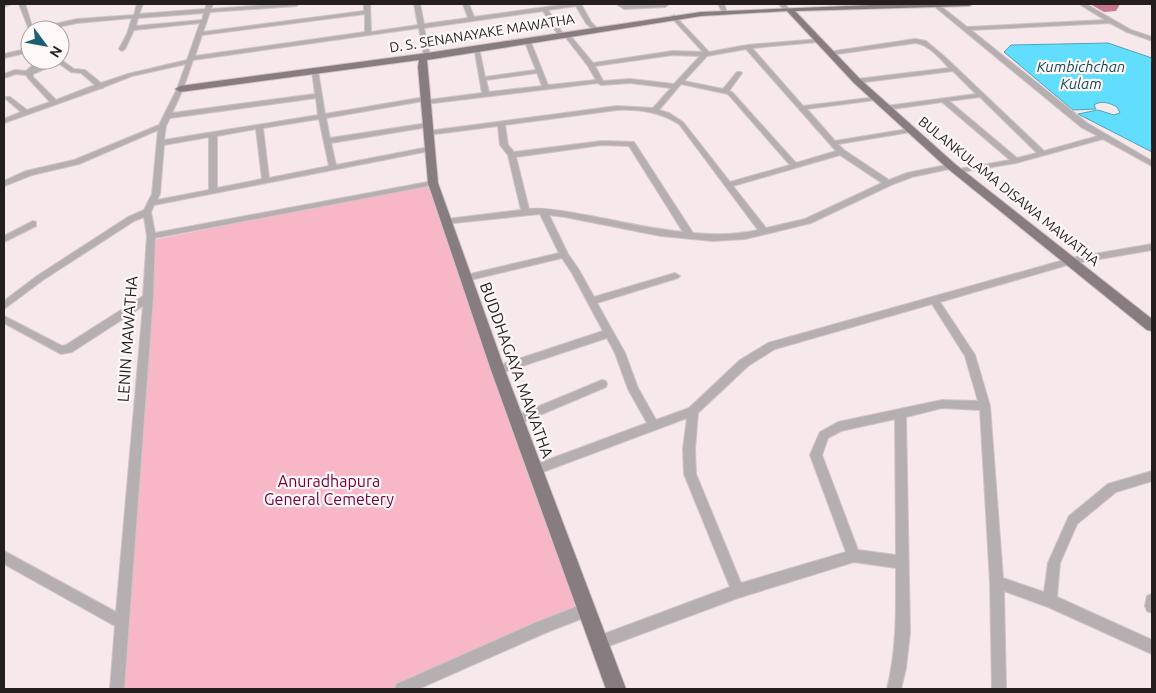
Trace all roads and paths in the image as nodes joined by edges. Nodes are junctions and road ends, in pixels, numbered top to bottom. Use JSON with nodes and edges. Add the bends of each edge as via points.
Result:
{"nodes":[{"id":1,"x":8,"y":4,"type":"edge"},
{"id":2,"x":22,"y":4,"type":"edge"},
{"id":3,"x":140,"y":4,"type":"edge"},
{"id":4,"x":296,"y":4,"type":"edge"},
{"id":5,"x":367,"y":4,"type":"edge"},
{"id":6,"x":417,"y":4,"type":"edge"},
{"id":7,"x":466,"y":4,"type":"edge"},
{"id":8,"x":578,"y":4,"type":"edge"},
{"id":9,"x":619,"y":4,"type":"edge"},
{"id":10,"x":664,"y":4,"type":"edge"},
{"id":11,"x":969,"y":4,"type":"edge"},
{"id":12,"x":1082,"y":4,"type":"edge"},
{"id":13,"x":4,"y":5,"type":"edge"},
{"id":14,"x":264,"y":5,"type":"edge"},
{"id":15,"x":938,"y":5,"type":"edge"},
{"id":16,"x":209,"y":7,"type":"edge"},
{"id":17,"x":786,"y":7,"type":"edge"},
{"id":18,"x":723,"y":8,"type":"edge"},
{"id":19,"x":545,"y":10,"type":"junction"},
{"id":20,"x":367,"y":12,"type":"junction"},
{"id":21,"x":136,"y":16,"type":"junction"},
{"id":22,"x":670,"y":18,"type":"junction"},
{"id":23,"x":28,"y":20,"type":"edge"},
{"id":24,"x":472,"y":20,"type":"junction"},
{"id":25,"x":204,"y":21,"type":"junction"},
{"id":26,"x":1111,"y":21,"type":"junction"},
{"id":27,"x":70,"y":22,"type":"edge"},
{"id":28,"x":423,"y":27,"type":"junction"},
{"id":29,"x":132,"y":28,"type":"junction"},
{"id":30,"x":595,"y":30,"type":"junction"},
{"id":31,"x":965,"y":30,"type":"junction"},
{"id":32,"x":199,"y":34,"type":"junction"},
{"id":33,"x":564,"y":34,"type":"junction"},
{"id":34,"x":368,"y":35,"type":"junction"},
{"id":35,"x":1152,"y":38,"type":"edge"},
{"id":36,"x":527,"y":40,"type":"junction"},
{"id":37,"x":818,"y":40,"type":"junction"},
{"id":38,"x":747,"y":47,"type":"junction"},
{"id":39,"x":476,"y":48,"type":"junction"},
{"id":40,"x":122,"y":49,"type":"dead end"},
{"id":41,"x":20,"y":52,"type":"edge"},
{"id":42,"x":830,"y":53,"type":"junction"},
{"id":43,"x":706,"y":54,"type":"junction"},
{"id":44,"x":4,"y":56,"type":"edge"},
{"id":45,"x":427,"y":56,"type":"junction"},
{"id":46,"x":190,"y":60,"type":"junction"},
{"id":47,"x":591,"y":65,"type":"junction"},
{"id":48,"x":954,"y":69,"type":"junction"},
{"id":49,"x":30,"y":70,"type":"edge"},
{"id":50,"x":315,"y":71,"type":"junction"},
{"id":51,"x":538,"y":71,"type":"junction"},
{"id":52,"x":30,"y":73,"type":"junction"},
{"id":53,"x":738,"y":73,"type":"dead end"},
{"id":54,"x":4,"y":76,"type":"edge"},
{"id":55,"x":483,"y":79,"type":"junction"},
{"id":56,"x":600,"y":81,"type":"junction"},
{"id":57,"x":857,"y":81,"type":"junction"},
{"id":58,"x":677,"y":84,"type":"junction"},
{"id":59,"x":101,"y":86,"type":"junction"},
{"id":60,"x":546,"y":88,"type":"junction"},
{"id":61,"x":180,"y":89,"type":"junction"},
{"id":62,"x":725,"y":91,"type":"junction"},
{"id":63,"x":486,"y":95,"type":"junction"},
{"id":64,"x":981,"y":95,"type":"junction"},
{"id":65,"x":318,"y":96,"type":"junction"},
{"id":66,"x":8,"y":98,"type":"dead end"},
{"id":67,"x":876,"y":98,"type":"junction"},
{"id":68,"x":426,"y":100,"type":"junction"},
{"id":69,"x":943,"y":100,"type":"junction"},
{"id":70,"x":55,"y":103,"type":"junction"},
{"id":71,"x":802,"y":108,"type":"junction"},
{"id":72,"x":886,"y":108,"type":"junction"},
{"id":73,"x":654,"y":111,"type":"junction"},
{"id":74,"x":26,"y":113,"type":"junction"},
{"id":75,"x":322,"y":116,"type":"junction"},
{"id":76,"x":4,"y":121,"type":"edge"},
{"id":77,"x":164,"y":121,"type":"junction"},
{"id":78,"x":501,"y":125,"type":"junction"},
{"id":79,"x":259,"y":127,"type":"junction"},
{"id":80,"x":428,"y":129,"type":"junction"},
{"id":81,"x":911,"y":130,"type":"junction"},
{"id":82,"x":213,"y":135,"type":"junction"},
{"id":83,"x":1102,"y":137,"type":"junction"},
{"id":84,"x":328,"y":141,"type":"junction"},
{"id":85,"x":834,"y":143,"type":"junction"},
{"id":86,"x":161,"y":144,"type":"junction"},
{"id":87,"x":429,"y":149,"type":"junction"},
{"id":88,"x":841,"y":152,"type":"junction"},
{"id":89,"x":1043,"y":154,"type":"junction"},
{"id":90,"x":512,"y":155,"type":"junction"},
{"id":91,"x":1016,"y":161,"type":"junction"},
{"id":92,"x":1152,"y":164,"type":"edge"},
{"id":93,"x":795,"y":166,"type":"junction"},
{"id":94,"x":334,"y":168,"type":"junction"},
{"id":95,"x":955,"y":169,"type":"junction"},
{"id":96,"x":266,"y":181,"type":"junction"},
{"id":97,"x":433,"y":183,"type":"junction"},
{"id":98,"x":888,"y":183,"type":"junction"},
{"id":99,"x":4,"y":184,"type":"edge"},
{"id":100,"x":729,"y":185,"type":"junction"},
{"id":101,"x":213,"y":191,"type":"junction"},
{"id":102,"x":150,"y":208,"type":"junction"},
{"id":103,"x":525,"y":211,"type":"junction"},
{"id":104,"x":542,"y":212,"type":"junction"},
{"id":105,"x":447,"y":222,"type":"junction"},
{"id":106,"x":34,"y":224,"type":"dead end"},
{"id":107,"x":764,"y":232,"type":"junction"},
{"id":108,"x":151,"y":236,"type":"junction"},
{"id":109,"x":690,"y":236,"type":"junction"},
{"id":110,"x":4,"y":239,"type":"edge"},
{"id":111,"x":1152,"y":247,"type":"edge"},
{"id":112,"x":564,"y":255,"type":"junction"},
{"id":113,"x":1071,"y":261,"type":"junction"},
{"id":114,"x":675,"y":276,"type":"dead end"},
{"id":115,"x":466,"y":278,"type":"junction"},
{"id":116,"x":148,"y":298,"type":"junction"},
{"id":117,"x":592,"y":301,"type":"junction"},
{"id":118,"x":935,"y":301,"type":"junction"},
{"id":119,"x":4,"y":306,"type":"edge"},
{"id":120,"x":4,"y":319,"type":"edge"},
{"id":121,"x":1152,"y":326,"type":"edge"},
{"id":122,"x":609,"y":334,"type":"junction"},
{"id":123,"x":498,"y":370,"type":"junction"},
{"id":124,"x":602,"y":384,"type":"dead end"},
{"id":125,"x":985,"y":406,"type":"junction"},
{"id":126,"x":693,"y":411,"type":"junction"},
{"id":127,"x":900,"y":413,"type":"junction"},
{"id":128,"x":517,"y":420,"type":"junction"},
{"id":129,"x":654,"y":426,"type":"junction"},
{"id":130,"x":535,"y":470,"type":"junction"},
{"id":131,"x":1152,"y":476,"type":"edge"},
{"id":132,"x":854,"y":556,"type":"junction"},
{"id":133,"x":4,"y":557,"type":"edge"},
{"id":134,"x":901,"y":562,"type":"junction"},
{"id":135,"x":997,"y":582,"type":"junction"},
{"id":136,"x":738,"y":591,"type":"junction"},
{"id":137,"x":1050,"y":601,"type":"junction"},
{"id":138,"x":1152,"y":601,"type":"edge"},
{"id":139,"x":1152,"y":606,"type":"edge"},
{"id":140,"x":586,"y":610,"type":"junction"},
{"id":141,"x":122,"y":622,"type":"junction"},
{"id":142,"x":598,"y":643,"type":"junction"},
{"id":143,"x":1152,"y":647,"type":"edge"},
{"id":144,"x":892,"y":688,"type":"edge"},
{"id":145,"x":117,"y":689,"type":"edge"},
{"id":146,"x":402,"y":689,"type":"edge"},
{"id":147,"x":616,"y":689,"type":"edge"},
{"id":148,"x":999,"y":689,"type":"edge"}],
"edges":[{"from":1,"to":13,"type":"street"},
{"from":2,"to":23,"type":"street"},
{"from":3,"to":21,"type":"street"},
{"from":4,"to":14,"type":"street"},
{"from":5,"to":20,"type":"street"},
{"from":6,"to":28,"type":"street"},
{"from":7,"to":24,"type":"street"},
{"from":8,"to":19,"type":"street"},
{"from":8,"to":30,"type":"street"},
{"from":9,"to":10,"type":"street"},
{"from":10,"to":22,"type":"street"},
{"from":11,"to":15,"type":"main road","name":"D. S. SENANAYAKE MAWATHA"},
{"from":12,"to":26,"type":"street"},
{"from":14,"to":16,"type":"street"},
{"from":15,"to":17,"type":"main road","name":"D. S. SENANAYAKE MAWATHA"},
{"from":15,"to":31,"type":"street"},
{"from":16,"to":21,"type":"street"},
{"from":16,"to":25,"type":"street","name":"LENIN MAWATHA"},
{"from":17,"to":18,"type":"main road","name":"D. S. SENANAYAKE MAWATHA"},
{"from":17,"to":37,"type":"main road","name":"BULANKULAMA DISAWA MAWATHA"},
{"from":18,"to":22,"type":"main road","name":"D. S. SENANAYAKE MAWATHA"},
{"from":19,"to":24,"type":"street"},
{"from":19,"to":33,"type":"street"},
{"from":20,"to":32,"type":"street"},
{"from":20,"to":34,"type":"street"},
{"from":21,"to":27,"type":"street"},
{"from":21,"to":29,"type":"street"},
{"from":22,"to":30,"type":"main road","name":"D. S. SENANAYAKE MAWATHA"},
{"from":22,"to":43,"type":"street"},
{"from":24,"to":28,"type":"street"},
{"from":25,"to":29,"type":"street"},
{"from":25,"to":32,"type":"street","name":"LENIN MAWATHA"},
{"from":26,"to":31,"type":"street"},
{"from":26,"to":35,"type":"street"},
{"from":28,"to":34,"type":"street"},
{"from":28,"to":45,"type":"street"},
{"from":29,"to":40,"type":"street"},
{"from":30,"to":33,"type":"main road","name":"D. S. SENANAYAKE MAWATHA"},
{"from":31,"to":83,"type":"street"},
{"from":32,"to":46,"type":"street","name":"LENIN MAWATHA"},
{"from":33,"to":36,"type":"main road","name":"D. S. SENANAYAKE MAWATHA"},
{"from":33,"to":47,"type":"street"},
{"from":34,"to":46,"type":"street"},
{"from":36,"to":39,"type":"main road","name":"D. S. SENANAYAKE MAWATHA"},
{"from":36,"to":51,"type":"street"},
{"from":37,"to":38,"type":"street"},
{"from":37,"to":42,"type":"main road","name":"BULANKULAMA DISAWA MAWATHA"},
{"from":38,"to":43,"type":"street"},
{"from":38,"to":71,"type":"street"},
{"from":39,"to":45,"type":"main road","name":"D. S. SENANAYAKE MAWATHA"},
{"from":39,"to":55,"type":"street"},
{"from":41,"to":44,"type":"street"},
{"from":42,"to":48,"type":"street","via":[[920,41]]},
{"from":42,"to":57,"type":"main road","name":"BULANKULAMA DISAWA MAWATHA"},
{"from":43,"to":47,"type":"street","via":[[673,53]]},
{"from":43,"to":58,"type":"street"},
{"from":45,"to":50,"type":"main road","name":"D. S. SENANAYAKE MAWATHA"},
{"from":45,"to":68,"type":"main road","name":"BUDDHAGAYA MAWATHA","via":[[422,67]]},
{"from":46,"to":59,"type":"street"},
{"from":46,"to":61,"type":"street","name":"LENIN MAWATHA"},
{"from":47,"to":56,"type":"street"},
{"from":48,"to":57,"type":"street"},
{"from":48,"to":64,"type":"street"},
{"from":49,"to":52,"type":"street"},
{"from":50,"to":61,"type":"main road","name":"D. S. SENANAYAKE MAWATHA"},
{"from":50,"to":65,"type":"street"},
{"from":51,"to":55,"type":"street"},
{"from":51,"to":60,"type":"street"},
{"from":52,"to":54,"type":"street","via":[[15,72]]},
{"from":52,"to":59,"type":"street","via":[[59,61],[73,71],[84,71]]},
{"from":52,"to":70,"type":"street","via":[[30,77]]},
{"from":53,"to":62,"type":"street"},
{"from":55,"to":63,"type":"street"},
{"from":56,"to":58,"type":"street"},
{"from":56,"to":60,"type":"street"},
{"from":57,"to":67,"type":"main road","name":"BULANKULAMA DISAWA MAWATHA"},
{"from":58,"to":62,"type":"street"},
{"from":58,"to":73,"type":"street"},
{"from":59,"to":70,"type":"street"},
{"from":60,"to":63,"type":"street"},
{"from":61,"to":77,"type":"street","name":"LENIN MAWATHA"},
{"from":62,"to":93,"type":"street"},
{"from":63,"to":68,"type":"street"},
{"from":64,"to":69,"type":"street"},
{"from":64,"to":89,"type":"street"},
{"from":65,"to":75,"type":"street"},
{"from":65,"to":77,"type":"street"},
{"from":66,"to":74,"type":"street"},
{"from":67,"to":71,"type":"street"},
{"from":67,"to":72,"type":"main road","name":"BULANKULAMA DISAWA MAWATHA"},
{"from":68,"to":75,"type":"street"},
{"from":68,"to":80,"type":"main road","name":"BUDDHAGAYA MAWATHA"},
{"from":69,"to":72,"type":"street"},
{"from":69,"to":91,"type":"street"},
{"from":70,"to":74,"type":"street"},
{"from":71,"to":85,"type":"street"},
{"from":72,"to":81,"type":"main road","name":"BULANKULAMA DISAWA MAWATHA"},
{"from":73,"to":78,"type":"street","via":[[617,108]]},
{"from":73,"to":100,"type":"street","via":[[681,123]]},
{"from":74,"to":76,"type":"street"},
{"from":75,"to":79,"type":"street"},
{"from":75,"to":84,"type":"street"},
{"from":77,"to":86,"type":"street","name":"LENIN MAWATHA"},
{"from":77,"to":99,"type":"street","via":[[76,162],[29,173]]},
{"from":78,"to":80,"type":"street"},
{"from":78,"to":90,"type":"street","via":[[504,145]]},
{"from":79,"to":82,"type":"street"},
{"from":79,"to":96,"type":"street"},
{"from":80,"to":84,"type":"street"},
{"from":80,"to":87,"type":"main road","name":"BUDDHAGAYA MAWATHA"},
{"from":81,"to":85,"type":"street"},
{"from":81,"to":95,"type":"main road","name":"BULANKULAMA DISAWA MAWATHA"},
{"from":82,"to":86,"type":"street"},
{"from":82,"to":101,"type":"street"},
{"from":83,"to":89,"type":"street"},
{"from":83,"to":92,"type":"street"},
{"from":84,"to":94,"type":"street"},
{"from":85,"to":88,"type":"street"},
{"from":86,"to":102,"type":"street","name":"LENIN MAWATHA","via":[[156,194]]},
{"from":87,"to":94,"type":"street"},
{"from":87,"to":97,"type":"main road","name":"BUDDHAGAYA MAWATHA"},
{"from":88,"to":93,"type":"street"},
{"from":88,"to":98,"type":"street"},
{"from":89,"to":91,"type":"street"},
{"from":90,"to":103,"type":"street"},
{"from":90,"to":109,"type":"street","via":[[602,143],[631,144]]},
{"from":91,"to":95,"type":"street"},
{"from":93,"to":100,"type":"street"},
{"from":94,"to":96,"type":"street"},
{"from":95,"to":98,"type":"street","via":[[910,175]]},
{"from":95,"to":113,"type":"main road","name":"BULANKULAMA DISAWA MAWATHA"},
{"from":96,"to":101,"type":"street"},
{"from":97,"to":105,"type":"main road","name":"BUDDHAGAYA MAWATHA"},
{"from":97,"to":108,"type":"street"},
{"from":98,"to":107,"type":"street","via":[[808,221]]},
{"from":100,"to":107,"type":"street"},
{"from":101,"to":102,"type":"street"},
{"from":102,"to":108,"type":"street","name":"LENIN MAWATHA"},
{"from":102,"to":119,"type":"street","via":[[40,278]]},
{"from":103,"to":104,"type":"street"},
{"from":103,"to":105,"type":"street"},
{"from":104,"to":109,"type":"street"},
{"from":104,"to":112,"type":"street"},
{"from":105,"to":115,"type":"main road","name":"BUDDHAGAYA MAWATHA"},
{"from":106,"to":110,"type":"street"},
{"from":107,"to":109,"type":"street","via":[[729,238]]},
{"from":108,"to":116,"type":"street","name":"LENIN MAWATHA"},
{"from":111,"to":113,"type":"street"},
{"from":112,"to":115,"type":"street"},
{"from":112,"to":117,"type":"street"},
{"from":113,"to":118,"type":"street"},
{"from":113,"to":121,"type":"main road","name":"BULANKULAMA DISAWA MAWATHA"},
{"from":114,"to":117,"type":"street"},
{"from":115,"to":123,"type":"main road","name":"BUDDHAGAYA MAWATHA"},
{"from":116,"to":120,"type":"street","via":[[68,349],[61,350]]},
{"from":116,"to":141,"type":"street","name":"LENIN MAWATHA"},
{"from":117,"to":122,"type":"street"},
{"from":118,"to":125,"type":"street","via":[[970,356]]},
{"from":118,"to":126,"type":"street","via":[[772,346],[744,363]]},
{"from":122,"to":123,"type":"street"},
{"from":122,"to":129,"type":"street","via":[[633,389]]},
{"from":123,"to":128,"type":"main road","name":"BUDDHAGAYA MAWATHA"},
{"from":124,"to":128,"type":"street"},
{"from":125,"to":127,"type":"street","via":[[942,404]]},
{"from":125,"to":135,"type":"street"},
{"from":126,"to":129,"type":"street"},
{"from":126,"to":136,"type":"street","via":[[688,449],[690,474]]},
{"from":127,"to":132,"type":"street","via":[[838,427],[824,435],[819,444],[816,455]]},
{"from":127,"to":134,"type":"street"},
{"from":128,"to":130,"type":"main road","name":"BUDDHAGAYA MAWATHA"},
{"from":129,"to":130,"type":"street"},
{"from":130,"to":140,"type":"main road","name":"BUDDHAGAYA MAWATHA"},
{"from":131,"to":137,"type":"street","via":[[1112,488],[1073,520],[1054,563]]},
{"from":132,"to":134,"type":"street"},
{"from":132,"to":136,"type":"street"},
{"from":133,"to":141,"type":"street"},
{"from":134,"to":144,"type":"street","via":[[903,633],[899,668]]},
{"from":135,"to":137,"type":"street"},
{"from":135,"to":148,"type":"street"},
{"from":136,"to":142,"type":"street"},
{"from":137,"to":143,"type":"street"},
{"from":138,"to":139,"type":"street"},
{"from":140,"to":142,"type":"main road","name":"BUDDHAGAYA MAWATHA"},
{"from":140,"to":146,"type":"street"},
{"from":141,"to":145,"type":"street","name":"LENIN MAWATHA"},
{"from":142,"to":147,"type":"main road","name":"BUDDHAGAYA MAWATHA"}]}
